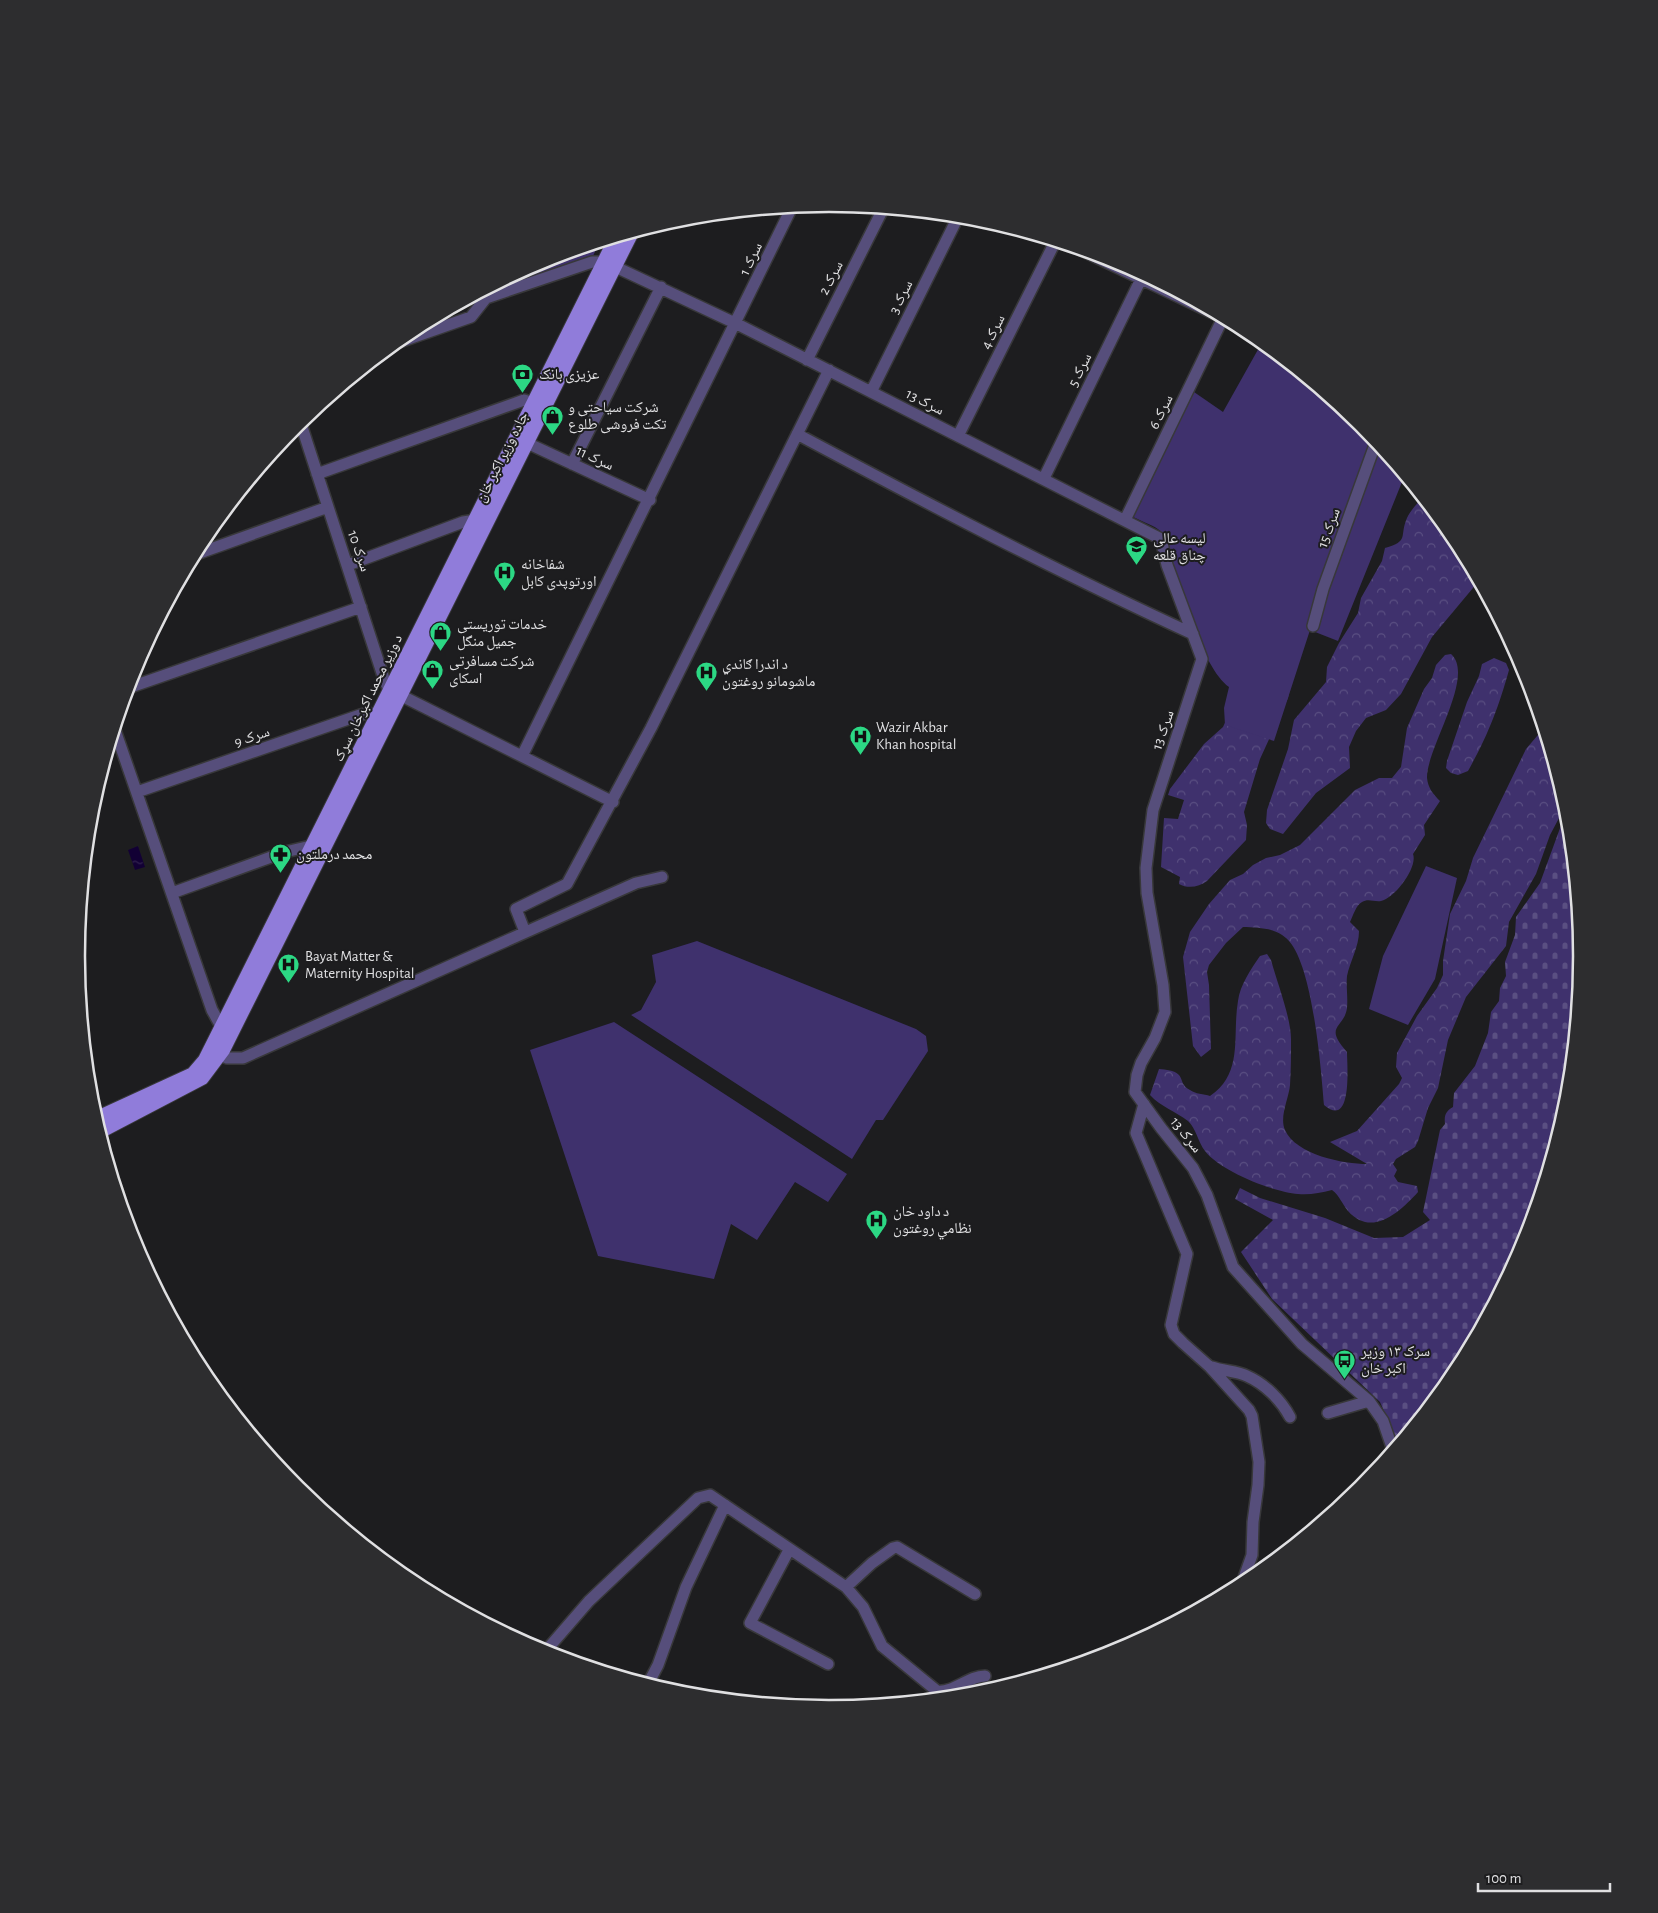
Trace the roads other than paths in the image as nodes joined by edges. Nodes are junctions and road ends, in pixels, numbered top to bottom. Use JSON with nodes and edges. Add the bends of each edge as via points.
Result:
{"nodes":[{"id":1,"x":789,"y":214,"type":"edge"},
{"id":2,"x":880,"y":214,"type":"edge"},
{"id":3,"x":954,"y":224,"type":"edge"},
{"id":4,"x":626,"y":241,"type":"edge"},
{"id":5,"x":614,"y":245,"type":"edge"},
{"id":6,"x":1052,"y":247,"type":"edge"},
{"id":7,"x":610,"y":264,"type":"junction"},
{"id":8,"x":1140,"y":281,"type":"edge"},
{"id":9,"x":661,"y":287,"type":"junction"},
{"id":10,"x":737,"y":324,"type":"junction"},
{"id":11,"x":1220,"y":324,"type":"edge"},
{"id":12,"x":422,"y":334,"type":"edge"},
{"id":13,"x":807,"y":360,"type":"junction"},
{"id":14,"x":829,"y":370,"type":"junction"},
{"id":15,"x":871,"y":392,"type":"junction"},
{"id":16,"x":540,"y":404,"type":"junction"},
{"id":17,"x":303,"y":430,"type":"edge"},
{"id":18,"x":797,"y":434,"type":"junction"},
{"id":19,"x":958,"y":436,"type":"junction"},
{"id":20,"x":527,"y":443,"type":"junction"},
{"id":21,"x":1373,"y":450,"type":"edge"},
{"id":22,"x":572,"y":464,"type":"junction"},
{"id":23,"x":317,"y":474,"type":"junction"},
{"id":24,"x":1044,"y":478,"type":"junction"},
{"id":25,"x":650,"y":500,"type":"junction"},
{"id":26,"x":328,"y":507,"type":"junction"},
{"id":27,"x":1125,"y":520,"type":"junction"},
{"id":28,"x":481,"y":522,"type":"junction"},
{"id":29,"x":205,"y":551,"type":"edge"},
{"id":30,"x":348,"y":565,"type":"junction"},
{"id":31,"x":361,"y":606,"type":"junction"},
{"id":32,"x":1313,"y":626,"type":"dead end"},
{"id":33,"x":1193,"y":634,"type":"junction"},
{"id":34,"x":137,"y":685,"type":"edge"},
{"id":35,"x":396,"y":692,"type":"junction"},
{"id":36,"x":383,"y":718,"type":"junction"},
{"id":37,"x":118,"y":738,"type":"edge"},
{"id":38,"x":522,"y":756,"type":"junction"},
{"id":39,"x":136,"y":792,"type":"junction"},
{"id":40,"x":613,"y":802,"type":"junction"},
{"id":41,"x":320,"y":847,"type":"junction"},
{"id":42,"x":662,"y":877,"type":"dead end"},
{"id":43,"x":172,"y":893,"type":"junction"},
{"id":44,"x":525,"y":932,"type":"junction"},
{"id":45,"x":222,"y":1028,"type":"junction"},
{"id":46,"x":216,"y":1052,"type":"junction"},
{"id":47,"x":1144,"y":1104,"type":"junction"},
{"id":48,"x":102,"y":1116,"type":"edge"},
{"id":49,"x":105,"y":1129,"type":"edge"},
{"id":50,"x":1210,"y":1366,"type":"junction"},
{"id":51,"x":1369,"y":1401,"type":"junction"},
{"id":52,"x":1328,"y":1413,"type":"dead end"},
{"id":53,"x":1290,"y":1417,"type":"dead end"},
{"id":54,"x":1391,"y":1444,"type":"edge"},
{"id":55,"x":725,"y":1505,"type":"junction"},
{"id":56,"x":789,"y":1550,"type":"junction"},
{"id":57,"x":1246,"y":1572,"type":"edge"},
{"id":58,"x":846,"y":1587,"type":"junction"},
{"id":59,"x":975,"y":1594,"type":"dead end"},
{"id":60,"x":550,"y":1646,"type":"edge"},
{"id":61,"x":828,"y":1664,"type":"dead end"},
{"id":62,"x":985,"y":1676,"type":"dead end"},
{"id":63,"x":651,"y":1678,"type":"edge"},
{"id":64,"x":949,"y":1690,"type":"edge"},
{"id":65,"x":941,"y":1692,"type":"edge"}],
"edges":[{"from":1,"to":10,"type":"street","name":"سرک 1"},
{"from":2,"to":13,"type":"street","name":"سرک 2"},
{"from":3,"to":15,"type":"street","name":"سرک 3"},
{"from":4,"to":7,"type":"main road"},
{"from":5,"to":7,"type":"main road","name":"د وزیر محمد اکبرخان سړک"},
{"from":6,"to":19,"type":"street","name":"سرک 4"},
{"from":7,"to":9,"type":"street","name":"سرک 13"},
{"from":7,"to":12,"type":"street","via":[[592,262],[486,298],[471,317]]},
{"from":7,"to":16,"type":"main road","name":"د وزیر محمد اکبرخان سړک"},
{"from":8,"to":24,"type":"street","name":"سرک 5"},
{"from":9,"to":10,"type":"street","name":"سرک 13"},
{"from":9,"to":22,"type":"street"},
{"from":10,"to":13,"type":"street","name":"سرک 13"},
{"from":10,"to":25,"type":"street","name":"سرک 1"},
{"from":11,"to":27,"type":"street","name":"سرک 6"},
{"from":13,"to":14,"type":"street","name":"سرک 13"},
{"from":14,"to":15,"type":"street","name":"سرک 13"},
{"from":14,"to":18,"type":"street"},
{"from":15,"to":19,"type":"street","name":"سرک 13"},
{"from":16,"to":20,"type":"main road","name":"جاده وزیر اکبر خان"},
{"from":16,"to":23,"type":"street","via":[[524,400]]},
{"from":16,"to":28,"type":"main road","name":"د وزیر محمد اکبرخان سړک"},
{"from":17,"to":23,"type":"street","name":"سرک 10"},
{"from":18,"to":33,"type":"street","via":[[958,521]]},
{"from":18,"to":40,"type":"street"},
{"from":19,"to":24,"type":"street","name":"سرک 13"},
{"from":20,"to":22,"type":"street","name":"سرک 11"},
{"from":20,"to":28,"type":"main road","name":"جاده وزیر اکبر خان"},
{"from":21,"to":32,"type":"street","name":"سرک 15"},
{"from":22,"to":25,"type":"street","name":"سرک 11"},
{"from":23,"to":26,"type":"street","name":"سرک 10"},
{"from":24,"to":27,"type":"street","name":"سرک 13"},
{"from":25,"to":38,"type":"street","name":"سرک 1"},
{"from":26,"to":29,"type":"street"},
{"from":26,"to":30,"type":"street","name":"سرک 10"},
{"from":27,"to":33,"type":"street","name":"سرک 13","via":[[1161,539]]},
{"from":28,"to":30,"type":"street"},
{"from":28,"to":35,"type":"main road","name":"د وزیر محمد اکبرخان سړک"},
{"from":30,"to":31,"type":"street","name":"سرک 10"},
{"from":31,"to":34,"type":"street"},
{"from":31,"to":35,"type":"street","name":"سرک 10","via":[[385,682]]},
{"from":33,"to":47,"type":"street","name":"سرک 13","via":[[1202,659],[1153,810],[1146,868],[1165,1012],[1137,1076],[1135,1092]]},
{"from":35,"to":36,"type":"main road","name":"د وزیر محمد اکبرخان سړک"},
{"from":35,"to":38,"type":"street"},
{"from":36,"to":39,"type":"street","name":"سرک 9","via":[[360,715]]},
{"from":36,"to":41,"type":"main road","name":"د وزیر محمد اکبرخان سړک"},
{"from":37,"to":39,"type":"street"},
{"from":38,"to":40,"type":"street"},
{"from":39,"to":43,"type":"street"},
{"from":40,"to":44,"type":"street","via":[[567,884],[516,908]]},
{"from":41,"to":43,"type":"street","via":[[284,852]]},
{"from":41,"to":45,"type":"main road","name":"د وزیر محمد اکبرخان سړک"},
{"from":41,"to":46,"type":"main road","name":"د وزیر محمد اکبرخان سړک"},
{"from":42,"to":44,"type":"street","via":[[636,883]]},
{"from":43,"to":45,"type":"street","via":[[212,1010]]},
{"from":44,"to":46,"type":"street","via":[[243,1058],[228,1058]]},
{"from":45,"to":46,"type":"main road","name":"د وزیر محمد اکبرخان سړک"},
{"from":46,"to":48,"type":"main road","name":"د وزیر محمد اکبرخان سړک","via":[[193,1074]]},
{"from":46,"to":49,"type":"main road","name":"د وزیر محمد اکبرخان سړک","via":[[202,1078]]},
{"from":47,"to":50,"type":"street","via":[[1136,1133],[1187,1254],[1171,1326],[1182,1343]]},
{"from":47,"to":51,"type":"street","name":"سرک 13","via":[[1194,1168],[1233,1267],[1302,1344]]},
{"from":50,"to":53,"type":"street","via":[[1250,1378],[1274,1395]]},
{"from":50,"to":57,"type":"street","via":[[1249,1410],[1259,1462],[1252,1555]]},
{"from":51,"to":52,"type":"street"},
{"from":51,"to":54,"type":"street","name":"سرک 13","via":[[1383,1420]]},
{"from":55,"to":56,"type":"street"},
{"from":55,"to":60,"type":"street","via":[[710,1494],[698,1498],[589,1601]]},
{"from":55,"to":63,"type":"street","via":[[686,1587]]},
{"from":56,"to":58,"type":"street"},
{"from":56,"to":61,"type":"street","via":[[750,1622]]},
{"from":58,"to":59,"type":"street","via":[[872,1563],[897,1547]]},
{"from":58,"to":65,"type":"street","via":[[863,1607],[882,1646]]},
{"from":62,"to":64,"type":"street","via":[[978,1676]]}]}
